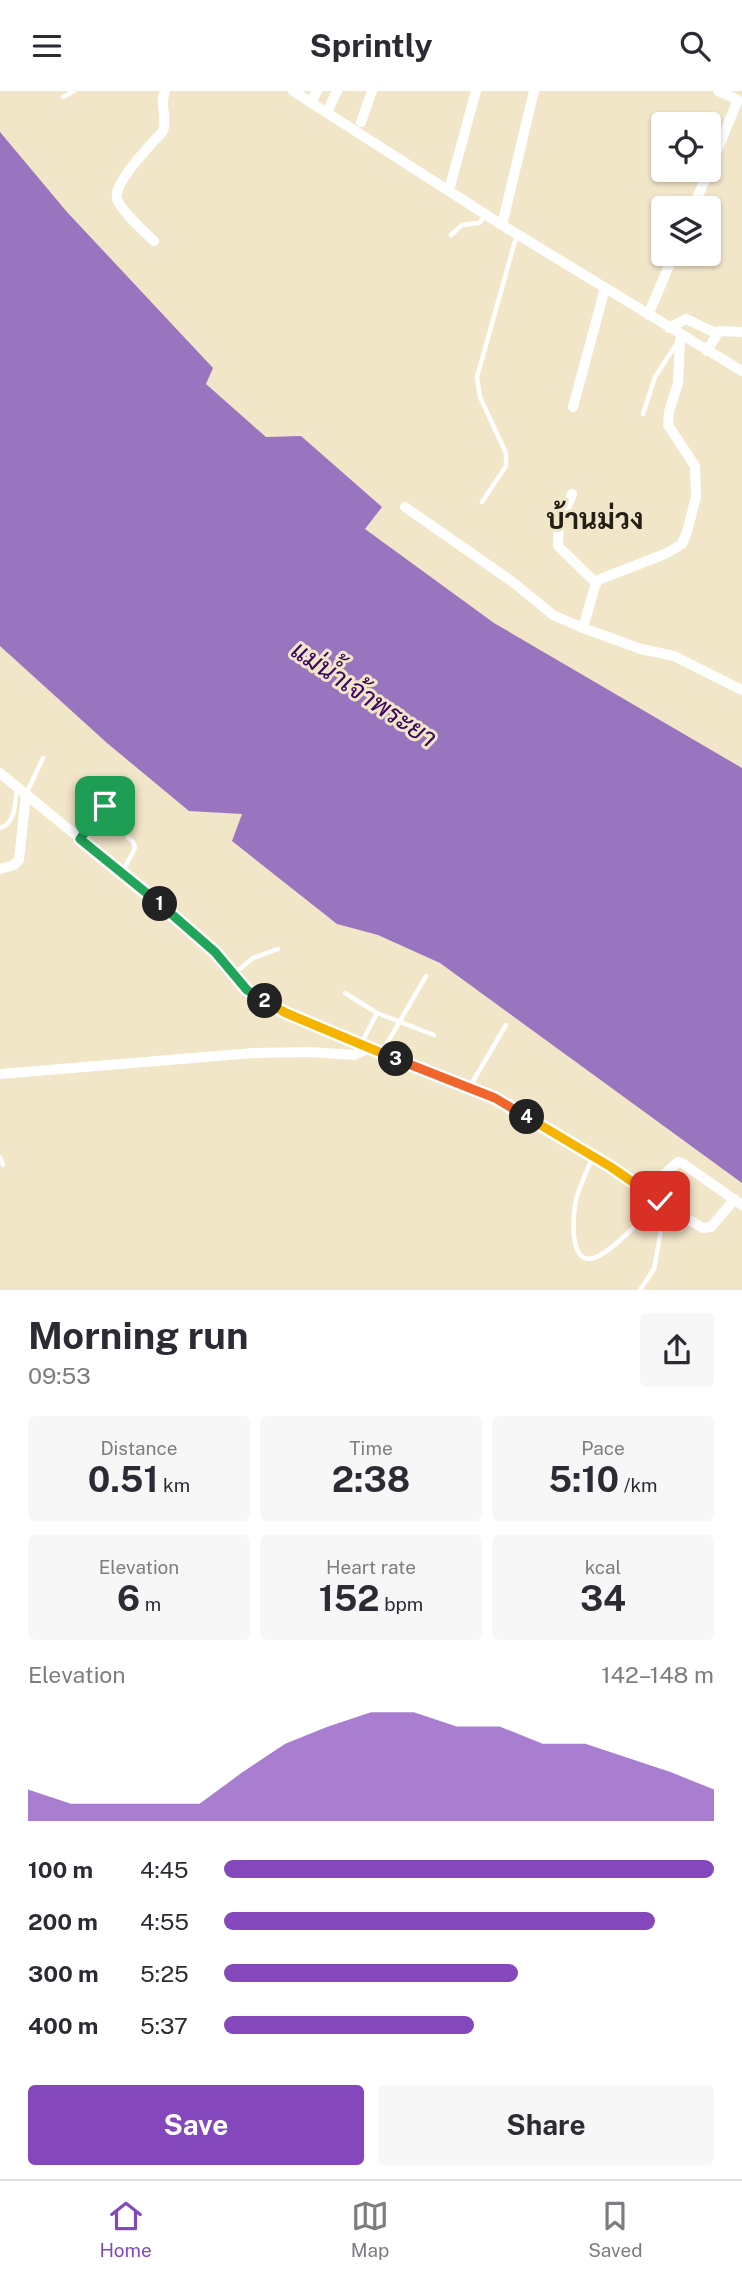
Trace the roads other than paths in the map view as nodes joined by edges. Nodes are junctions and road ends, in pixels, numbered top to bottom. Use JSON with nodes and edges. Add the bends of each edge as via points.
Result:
{"nodes":[{"id":1,"x":74,"y":91,"type":"edge"},
{"id":2,"x":165,"y":91,"type":"edge"},
{"id":3,"x":293,"y":91,"type":"edge"},
{"id":4,"x":317,"y":91,"type":"edge"},
{"id":5,"x":337,"y":91,"type":"edge"},
{"id":6,"x":372,"y":91,"type":"edge"},
{"id":7,"x":476,"y":91,"type":"edge"},
{"id":8,"x":534,"y":91,"type":"edge"},
{"id":9,"x":724,"y":92,"type":"edge"},
{"id":10,"x":63,"y":97,"type":"dead end"},
{"id":11,"x":311,"y":102,"type":"junction"},
{"id":12,"x":327,"y":112,"type":"junction"},
{"id":13,"x":361,"y":122,"type":"dead end"},
{"id":14,"x":449,"y":190,"type":"junction"},
{"id":15,"x":698,"y":196,"type":"edge"},
{"id":16,"x":486,"y":215,"type":"junction"},
{"id":17,"x":502,"y":225,"type":"junction"},
{"id":18,"x":517,"y":234,"type":"junction"},
{"id":19,"x":451,"y":235,"type":"dead end"},
{"id":20,"x":154,"y":241,"type":"dead end"},
{"id":21,"x":669,"y":266,"type":"edge"},
{"id":22,"x":605,"y":288,"type":"junction"},
{"id":23,"x":648,"y":315,"type":"junction"},
{"id":24,"x":669,"y":328,"type":"junction"},
{"id":25,"x":714,"y":331,"type":"junction"},
{"id":26,"x":742,"y":332,"type":"edge"},
{"id":27,"x":681,"y":339,"type":"junction"},
{"id":28,"x":708,"y":351,"type":"junction"},
{"id":29,"x":742,"y":371,"type":"edge"},
{"id":30,"x":573,"y":407,"type":"dead end"},
{"id":31,"x":643,"y":414,"type":"dead end"},
{"id":32,"x":572,"y":494,"type":"dead end"},
{"id":33,"x":482,"y":502,"type":"dead end"},
{"id":34,"x":405,"y":507,"type":"dead end"},
{"id":35,"x":596,"y":583,"type":"junction"},
{"id":36,"x":583,"y":628,"type":"junction"},
{"id":37,"x":742,"y":690,"type":"edge"},
{"id":38,"x":43,"y":758,"type":"dead end"},
{"id":39,"x":0,"y":773,"type":"edge"},
{"id":40,"x":22,"y":791,"type":"junction"},
{"id":41,"x":105,"y":806,"type":"dead end"},
{"id":42,"x":0,"y":828,"type":"edge"},
{"id":43,"x":128,"y":838,"type":"dead end"},
{"id":44,"x":80,"y":839,"type":"junction"},
{"id":45,"x":0,"y":869,"type":"edge"},
{"id":46,"x":122,"y":871,"type":"junction"},
{"id":47,"x":278,"y":949,"type":"dead end"},
{"id":48,"x":234,"y":974,"type":"junction"},
{"id":49,"x":426,"y":976,"type":"dead end"},
{"id":50,"x":345,"y":993,"type":"dead end"},
{"id":51,"x":377,"y":1013,"type":"junction"},
{"id":52,"x":399,"y":1023,"type":"junction"},
{"id":53,"x":506,"y":1025,"type":"dead end"},
{"id":54,"x":434,"y":1035,"type":"dead end"},
{"id":55,"x":366,"y":1045,"type":"junction"},
{"id":56,"x":382,"y":1053,"type":"junction"},
{"id":57,"x":0,"y":1075,"type":"edge"},
{"id":58,"x":468,"y":1089,"type":"junction"},
{"id":59,"x":593,"y":1156,"type":"junction"},
{"id":60,"x":0,"y":1157,"type":"edge"},
{"id":61,"x":3,"y":1165,"type":"dead end"},
{"id":62,"x":645,"y":1191,"type":"junction"},
{"id":63,"x":738,"y":1202,"type":"edge"},
{"id":64,"x":662,"y":1204,"type":"junction"},
{"id":65,"x":640,"y":1290,"type":"edge"}],
"edges":[{"from":1,"to":10,"type":"lane"},
{"from":2,"to":20,"type":"street","via":[[163,131],[117,190],[122,208]]},
{"from":3,"to":11,"type":"street"},
{"from":4,"to":11,"type":"street"},
{"from":5,"to":12,"type":"street"},
{"from":6,"to":13,"type":"street"},
{"from":7,"to":14,"type":"street"},
{"from":8,"to":17,"type":"street"},
{"from":9,"to":15,"type":"street","via":[[738,100]]},
{"from":11,"to":12,"type":"street"},
{"from":12,"to":14,"type":"street"},
{"from":14,"to":16,"type":"street"},
{"from":16,"to":17,"type":"street"},
{"from":16,"to":19,"type":"lane"},
{"from":17,"to":18,"type":"street"},
{"from":18,"to":22,"type":"street"},
{"from":18,"to":33,"type":"lane","via":[[477,377],[480,397],[506,453],[506,467]]},
{"from":21,"to":23,"type":"street"},
{"from":22,"to":23,"type":"street"},
{"from":22,"to":30,"type":"street"},
{"from":23,"to":24,"type":"street"},
{"from":24,"to":25,"type":"street","via":[[686,319]]},
{"from":24,"to":27,"type":"street"},
{"from":25,"to":26,"type":"street"},
{"from":25,"to":28,"type":"street"},
{"from":27,"to":28,"type":"street"},
{"from":27,"to":31,"type":"lane","via":[[655,377]]},
{"from":27,"to":35,"type":"street","via":[[678,383],[668,425],[695,465],[696,498],[687,533],[682,544],[666,554]]},
{"from":28,"to":29,"type":"street"},
{"from":32,"to":35,"type":"street","via":[[559,525],[558,546]]},
{"from":34,"to":36,"type":"street","via":[[553,615]]},
{"from":35,"to":36,"type":"street"},
{"from":36,"to":37,"type":"street","via":[[674,656]]},
{"from":38,"to":40,"type":"lane"},
{"from":39,"to":40,"type":"street"},
{"from":40,"to":42,"type":"lane","via":[[11,821]]},
{"from":40,"to":44,"type":"street"},
{"from":40,"to":45,"type":"street","via":[[19,860]]},
{"from":41,"to":44,"type":"lane"},
{"from":43,"to":46,"type":"lane","via":[[135,848]]},
{"from":44,"to":46,"type":"street"},
{"from":46,"to":48,"type":"street","via":[[198,935]]},
{"from":47,"to":48,"type":"lane","via":[[253,958]]},
{"from":48,"to":55,"type":"street","via":[[251,993],[274,1007]]},
{"from":49,"to":52,"type":"lane"},
{"from":50,"to":51,"type":"lane"},
{"from":51,"to":52,"type":"lane"},
{"from":51,"to":55,"type":"lane"},
{"from":52,"to":54,"type":"lane"},
{"from":52,"to":56,"type":"lane"},
{"from":53,"to":58,"type":"lane"},
{"from":55,"to":56,"type":"street"},
{"from":55,"to":57,"type":"street","via":[[354,1055],[265,1053]]},
{"from":56,"to":58,"type":"street"},
{"from":58,"to":59,"type":"street","via":[[495,1098]]},
{"from":59,"to":62,"type":"street"},
{"from":59,"to":64,"type":"lane","via":[[576,1197],[573,1223],[583,1257],[593,1259],[606,1251]]},
{"from":60,"to":61,"type":"lane"},
{"from":62,"to":63,"type":"street","via":[[678,1162]]},
{"from":62,"to":64,"type":"street"},
{"from":63,"to":64,"type":"street","via":[[707,1229]]},
{"from":64,"to":65,"type":"lane","via":[[654,1269]]}]}
